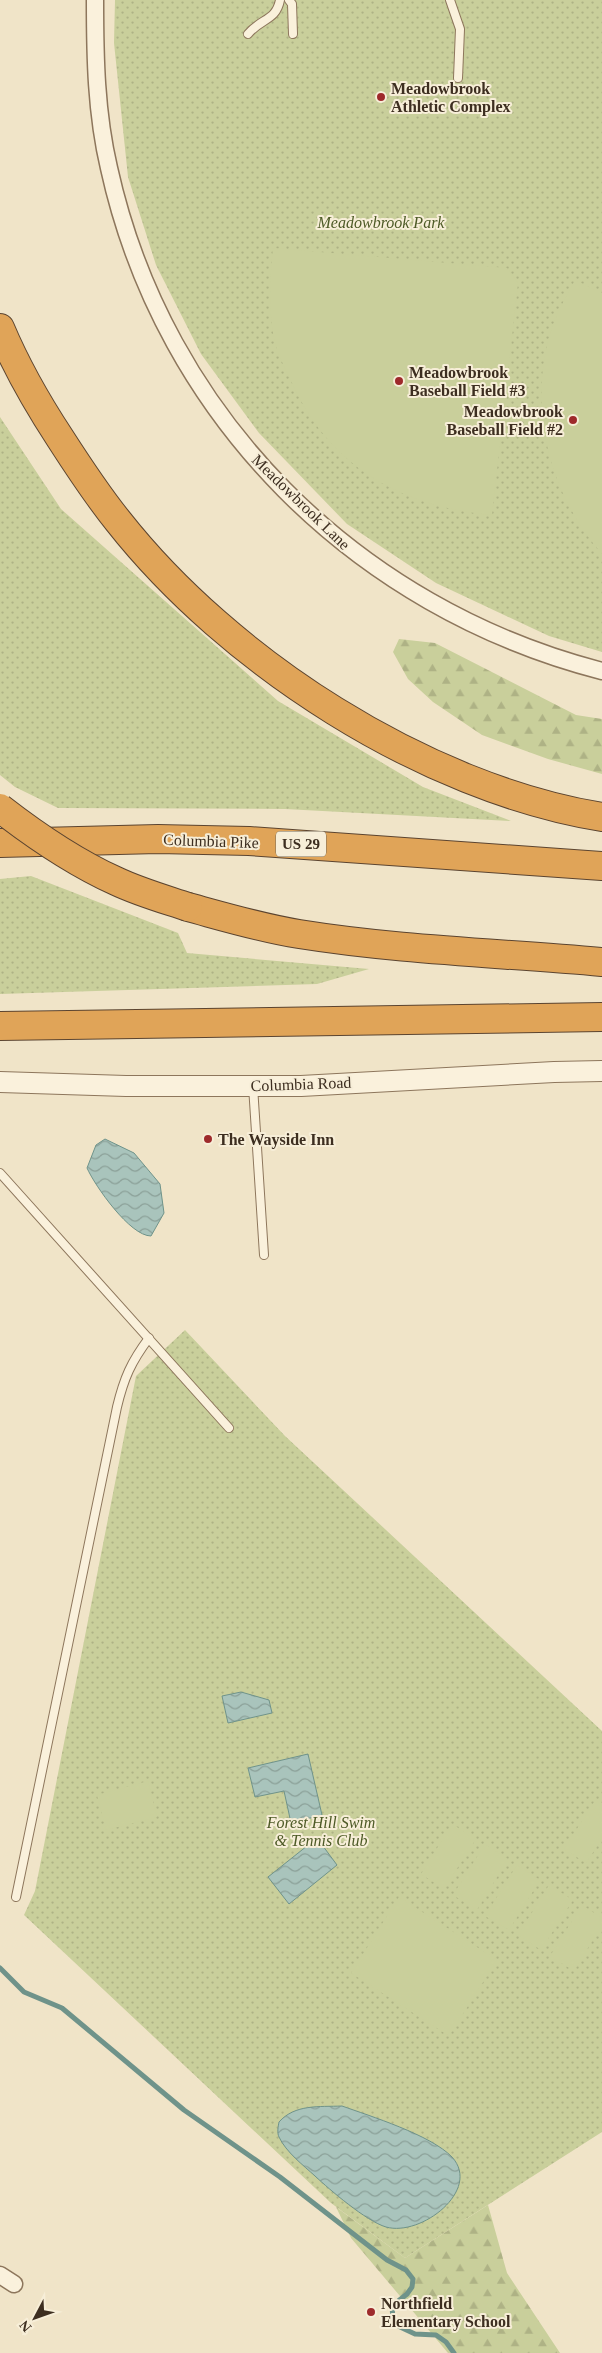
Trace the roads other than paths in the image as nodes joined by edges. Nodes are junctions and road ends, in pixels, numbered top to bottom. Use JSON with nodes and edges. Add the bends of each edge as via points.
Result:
{"nodes":[{"id":1,"x":95,"y":0,"type":"edge"},
{"id":2,"x":280,"y":0,"type":"edge"},
{"id":3,"x":289,"y":0,"type":"edge"},
{"id":4,"x":450,"y":0,"type":"edge"},
{"id":5,"x":248,"y":34,"type":"dead end"},
{"id":6,"x":293,"y":34,"type":"dead end"},
{"id":7,"x":458,"y":78,"type":"dead end"},
{"id":8,"x":0,"y":328,"type":"edge"},
{"id":9,"x":602,"y":671,"type":"edge"},
{"id":10,"x":0,"y":808,"type":"edge"},
{"id":11,"x":602,"y":817,"type":"edge"},
{"id":12,"x":0,"y":843,"type":"edge"},
{"id":13,"x":602,"y":866,"type":"edge"},
{"id":14,"x":602,"y":962,"type":"edge"},
{"id":15,"x":602,"y":1017,"type":"edge"},
{"id":16,"x":0,"y":1026,"type":"edge"},
{"id":17,"x":602,"y":1071,"type":"edge"},
{"id":18,"x":0,"y":1082,"type":"edge"},
{"id":19,"x":253,"y":1086,"type":"junction"},
{"id":20,"x":0,"y":1173,"type":"edge"},
{"id":21,"x":264,"y":1255,"type":"dead end"},
{"id":22,"x":149,"y":1338,"type":"junction"},
{"id":23,"x":229,"y":1428,"type":"dead end"},
{"id":24,"x":16,"y":1897,"type":"dead end"},
{"id":25,"x":0,"y":2275,"type":"edge"},
{"id":26,"x":14,"y":2284,"type":"dead end"}],
"edges":[{"from":1,"to":9,"type":"street","name":"Meadowbrook Lane","via":[[95,65],[100,120],[120,211],[152,298],[191,371],[218,412],[280,487],[340,542],[378,570],[427,601],[481,629],[528,650]]},
{"from":2,"to":5,"type":"lane","via":[[271,18]]},
{"from":3,"to":6,"type":"lane","via":[[292,4]]},
{"from":4,"to":7,"type":"lane","via":[[460,29]]},
{"from":8,"to":11,"type":"highway","via":[[40,406],[118,521],[157,566],[248,650],[303,691],[410,752],[524,798]]},
{"from":10,"to":14,"type":"highway","bridge":true,"via":[[76,861],[117,882],[252,925],[363,942]]},
{"from":12,"to":13,"type":"highway","name":"Columbia Pike","number":"US 29","via":[[158,839],[249,841]]},
{"from":15,"to":16,"type":"highway"},
{"from":17,"to":19,"type":"street","name":"Columbia Road"},
{"from":18,"to":19,"type":"street","name":"Columbia Road"},
{"from":19,"to":21,"type":"lane"},
{"from":20,"to":22,"type":"lane"},
{"from":22,"to":23,"type":"lane"},
{"from":22,"to":24,"type":"lane","via":[[124,1377],[116,1407]]},
{"from":25,"to":26,"type":"street"}]}
